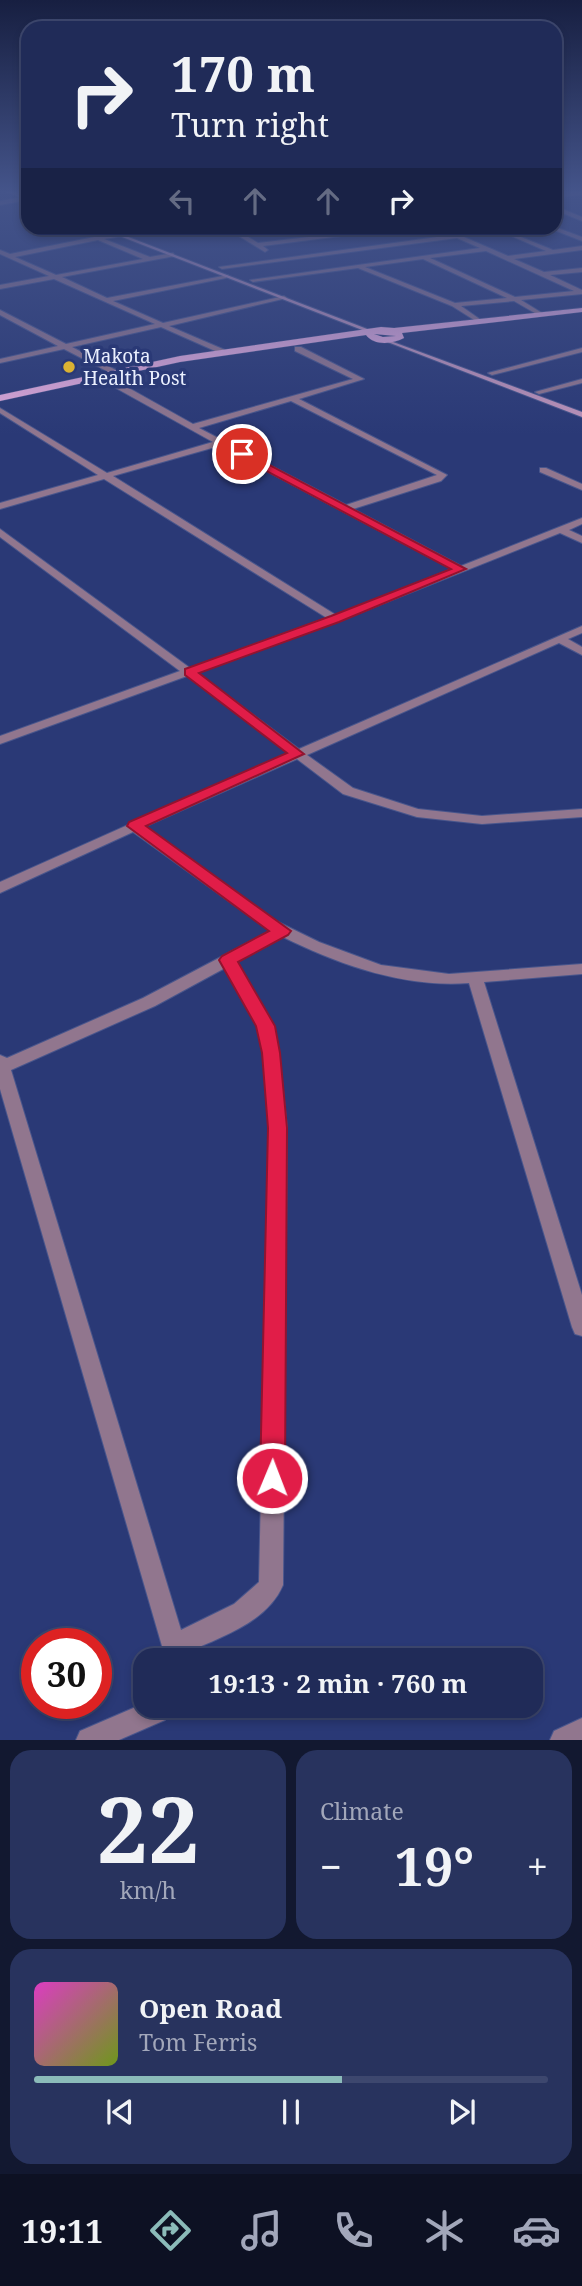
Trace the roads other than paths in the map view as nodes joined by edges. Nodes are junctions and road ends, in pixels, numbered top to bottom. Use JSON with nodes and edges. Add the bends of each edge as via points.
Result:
{"nodes":[{"id":1,"x":45,"y":272,"type":"edge"},
{"id":2,"x":80,"y":272,"type":"edge"},
{"id":3,"x":219,"y":272,"type":"edge"},
{"id":4,"x":234,"y":272,"type":"edge"},
{"id":5,"x":270,"y":272,"type":"edge"},
{"id":6,"x":309,"y":272,"type":"edge"},
{"id":7,"x":372,"y":272,"type":"edge"},
{"id":8,"x":457,"y":272,"type":"edge"},
{"id":9,"x":538,"y":272,"type":"edge"},
{"id":10,"x":560,"y":272,"type":"edge"},
{"id":11,"x":542,"y":274,"type":"junction"},
{"id":12,"x":226,"y":275,"type":"junction"},
{"id":13,"x":279,"y":276,"type":"junction"},
{"id":14,"x":55,"y":277,"type":"junction"},
{"id":15,"x":253,"y":280,"type":"junction"},
{"id":16,"x":0,"y":287,"type":"edge"},
{"id":17,"x":582,"y":292,"type":"edge"},
{"id":18,"x":284,"y":298,"type":"junction"},
{"id":19,"x":515,"y":299,"type":"junction"},
{"id":20,"x":106,"y":300,"type":"junction"},
{"id":21,"x":454,"y":305,"type":"junction"},
{"id":22,"x":582,"y":310,"type":"edge"},
{"id":23,"x":0,"y":312,"type":"edge"},
{"id":24,"x":540,"y":314,"type":"junction"},
{"id":25,"x":582,"y":317,"type":"edge"},
{"id":26,"x":12,"y":319,"type":"junction"},
{"id":27,"x":479,"y":321,"type":"junction"},
{"id":28,"x":0,"y":322,"type":"edge"},
{"id":29,"x":163,"y":325,"type":"junction"},
{"id":30,"x":371,"y":333,"type":"junction"},
{"id":31,"x":391,"y":336,"type":"junction"},
{"id":32,"x":64,"y":346,"type":"junction"},
{"id":33,"x":298,"y":349,"type":"junction"},
{"id":34,"x":582,"y":350,"type":"edge"},
{"id":35,"x":222,"y":352,"type":"junction"},
{"id":36,"x":0,"y":361,"type":"edge"},
{"id":37,"x":492,"y":373,"type":"junction"},
{"id":38,"x":111,"y":377,"type":"junction"},
{"id":39,"x":582,"y":381,"type":"edge"},
{"id":40,"x":539,"y":392,"type":"junction"},
{"id":41,"x":0,"y":398,"type":"edge"},
{"id":42,"x":293,"y":399,"type":"junction"},
{"id":43,"x":0,"y":409,"type":"edge"},
{"id":44,"x":582,"y":409,"type":"edge"},
{"id":45,"x":582,"y":415,"type":"edge"},
{"id":46,"x":192,"y":427,"type":"junction"},
{"id":47,"x":220,"y":443,"type":"junction"},
{"id":48,"x":543,"y":470,"type":"dead end"},
{"id":49,"x":103,"y":476,"type":"junction"},
{"id":50,"x":582,"y":487,"type":"edge"},
{"id":51,"x":0,"y":506,"type":"edge"},
{"id":52,"x":348,"y":508,"type":"junction"},
{"id":53,"x":582,"y":521,"type":"edge"},
{"id":54,"x":560,"y":529,"type":"junction"},
{"id":55,"x":0,"y":532,"type":"edge"},
{"id":56,"x":582,"y":540,"type":"edge"},
{"id":57,"x":460,"y":569,"type":"junction"},
{"id":58,"x":335,"y":619,"type":"junction"},
{"id":59,"x":582,"y":629,"type":"edge"},
{"id":60,"x":559,"y":639,"type":"junction"},
{"id":61,"x":582,"y":652,"type":"edge"},
{"id":62,"x":190,"y":672,"type":"junction"},
{"id":63,"x":0,"y":740,"type":"edge"},
{"id":64,"x":297,"y":754,"type":"junction"},
{"id":65,"x":582,"y":813,"type":"edge"},
{"id":66,"x":135,"y":826,"type":"junction"},
{"id":67,"x":0,"y":888,"type":"edge"},
{"id":68,"x":282,"y":931,"type":"junction"},
{"id":69,"x":228,"y":960,"type":"junction"},
{"id":70,"x":582,"y":969,"type":"edge"},
{"id":71,"x":475,"y":977,"type":"junction"},
{"id":72,"x":1,"y":1064,"type":"edge"},
{"id":73,"x":582,"y":1327,"type":"edge"},
{"id":74,"x":172,"y":1648,"type":"edge"},
{"id":75,"x":181,"y":1648,"type":"edge"},
{"id":76,"x":140,"y":1718,"type":"edge"},
{"id":77,"x":582,"y":1731,"type":"edge"},
{"id":78,"x":89,"y":1740,"type":"edge"},
{"id":79,"x":563,"y":1740,"type":"edge"}],
"edges":[{"from":1,"to":14,"type":"street"},
{"from":2,"to":14,"type":"street"},
{"from":3,"to":12,"type":"main road"},
{"from":4,"to":15,"type":"main road"},
{"from":5,"to":13,"type":"street"},
{"from":6,"to":13,"type":"street"},
{"from":7,"to":21,"type":"street"},
{"from":8,"to":19,"type":"street"},
{"from":9,"to":11,"type":"street"},
{"from":10,"to":11,"type":"street"},
{"from":11,"to":17,"type":"street"},
{"from":12,"to":18,"type":"main road"},
{"from":12,"to":20,"type":"street"},
{"from":13,"to":15,"type":"street"},
{"from":14,"to":16,"type":"street"},
{"from":14,"to":20,"type":"street"},
{"from":15,"to":31,"type":"main road"},
{"from":17,"to":19,"type":"street"},
{"from":18,"to":29,"type":"street"},
{"from":18,"to":30,"type":"main road"},
{"from":19,"to":21,"type":"street"},
{"from":19,"to":24,"type":"street"},
{"from":20,"to":29,"type":"street"},
{"from":21,"to":27,"type":"street"},
{"from":22,"to":24,"type":"main road"},
{"from":23,"to":26,"type":"street"},
{"from":24,"to":27,"type":"main road"},
{"from":25,"to":31,"type":"main road"},
{"from":26,"to":28,"type":"street"},
{"from":26,"to":32,"type":"street"},
{"from":27,"to":31,"type":"main road"},
{"from":29,"to":32,"type":"street"},
{"from":29,"to":35,"type":"street"},
{"from":30,"to":31,"type":"main road","via":[[371,337]]},
{"from":30,"to":35,"type":"main road"},
{"from":31,"to":33,"type":"main road"},
{"from":31,"to":37,"type":"main road"},
{"from":31,"to":45,"type":"main road"},
{"from":32,"to":36,"type":"street"},
{"from":32,"to":38,"type":"street"},
{"from":33,"to":38,"type":"main road"},
{"from":33,"to":42,"type":"street","via":[[360,379]]},
{"from":34,"to":37,"type":"street"},
{"from":35,"to":38,"type":"main road"},
{"from":37,"to":40,"type":"main road"},
{"from":38,"to":41,"type":"main road","via":[[99,375]]},
{"from":38,"to":43,"type":"main road"},
{"from":38,"to":46,"type":"street"},
{"from":39,"to":40,"type":"street"},
{"from":40,"to":44,"type":"main road"},
{"from":42,"to":46,"type":"street"},
{"from":42,"to":52,"type":"street","via":[[443,475]]},
{"from":43,"to":49,"type":"street"},
{"from":46,"to":47,"type":"street"},
{"from":47,"to":49,"type":"street"},
{"from":47,"to":52,"type":"street"},
{"from":48,"to":50,"type":"street"},
{"from":49,"to":51,"type":"street"},
{"from":49,"to":58,"type":"street"},
{"from":52,"to":57,"type":"street"},
{"from":53,"to":54,"type":"street"},
{"from":54,"to":56,"type":"street"},
{"from":54,"to":57,"type":"street"},
{"from":55,"to":62,"type":"street"},
{"from":57,"to":58,"type":"street"},
{"from":58,"to":62,"type":"street"},
{"from":59,"to":60,"type":"street"},
{"from":60,"to":61,"type":"street"},
{"from":60,"to":64,"type":"street"},
{"from":62,"to":63,"type":"street"},
{"from":62,"to":64,"type":"street"},
{"from":64,"to":65,"type":"street","via":[[348,791],[417,813],[482,820]]},
{"from":64,"to":66,"type":"street"},
{"from":66,"to":67,"type":"street"},
{"from":66,"to":68,"type":"street"},
{"from":68,"to":69,"type":"street"},
{"from":68,"to":71,"type":"street","via":[[379,970],[449,979]]},
{"from":69,"to":72,"type":"street","via":[[149,1002]]},
{"from":69,"to":75,"type":"street","via":[[265,1026],[278,1128],[271,1585],[265,1596]]},
{"from":70,"to":71,"type":"street"},
{"from":71,"to":73,"type":"street"},
{"from":72,"to":74,"type":"street"},
{"from":76,"to":78,"type":"street"},
{"from":77,"to":79,"type":"street"}]}
